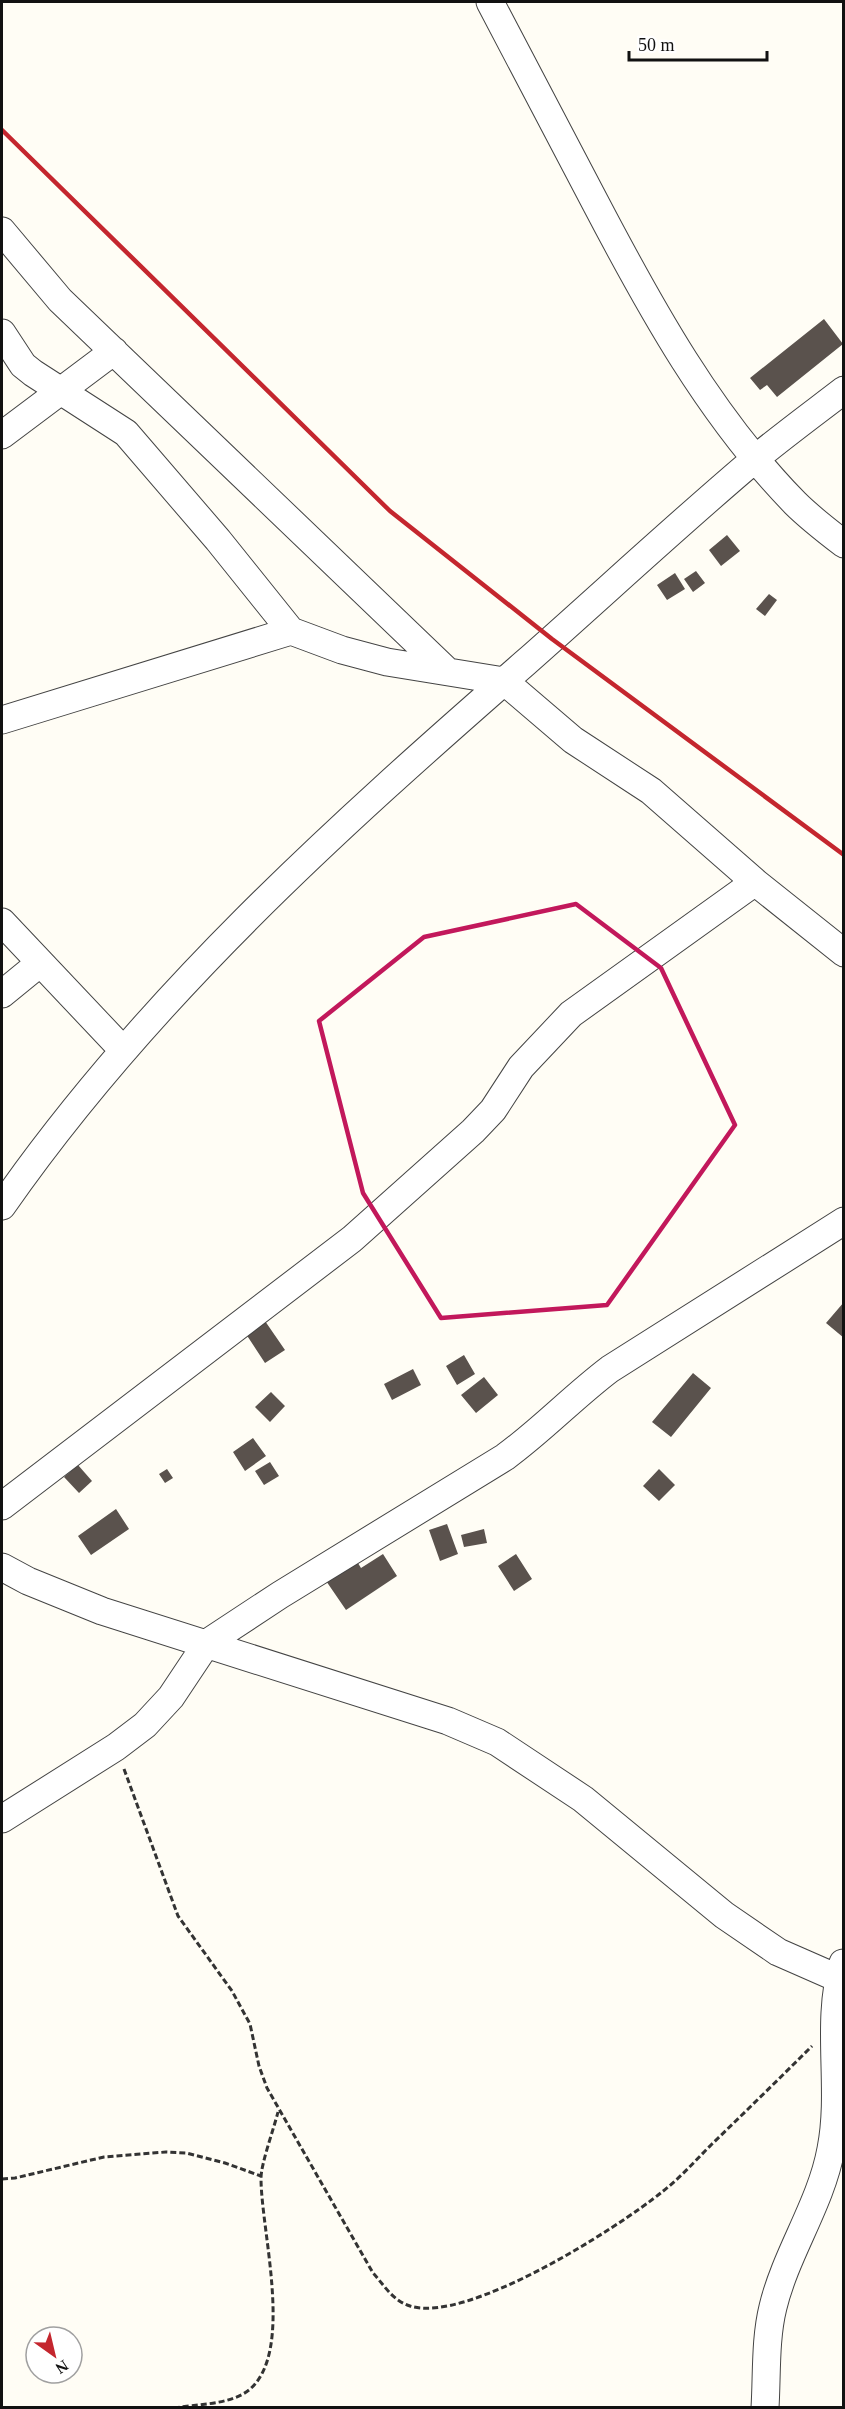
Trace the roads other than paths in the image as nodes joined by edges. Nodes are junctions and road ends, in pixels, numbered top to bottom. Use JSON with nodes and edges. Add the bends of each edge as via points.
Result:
{"nodes":[{"id":1,"x":490,"y":2,"type":"edge"},
{"id":2,"x":2,"y":231,"type":"edge"},
{"id":3,"x":2,"y":333,"type":"edge"},
{"id":4,"x":114,"y":351,"type":"junction"},
{"id":5,"x":843,"y":390,"type":"edge"},
{"id":6,"x":62,"y":391,"type":"junction"},
{"id":7,"x":2,"y":435,"type":"edge"},
{"id":8,"x":756,"y":459,"type":"junction"},
{"id":9,"x":843,"y":544,"type":"edge"},
{"id":10,"x":291,"y":631,"type":"junction"},
{"id":11,"x":447,"y":671,"type":"junction"},
{"id":12,"x":504,"y":681,"type":"junction"},
{"id":13,"x":2,"y":720,"type":"edge"},
{"id":14,"x":755,"y":882,"type":"junction"},
{"id":15,"x":2,"y":922,"type":"edge"},
{"id":16,"x":843,"y":953,"type":"edge"},
{"id":17,"x":40,"y":963,"type":"junction"},
{"id":18,"x":2,"y":994,"type":"edge"},
{"id":19,"x":122,"y":1049,"type":"junction"},
{"id":20,"x":2,"y":1206,"type":"edge"},
{"id":21,"x":843,"y":1221,"type":"edge"},
{"id":22,"x":2,"y":1506,"type":"edge"},
{"id":23,"x":2,"y":1567,"type":"edge"},
{"id":24,"x":207,"y":1643,"type":"junction"},
{"id":25,"x":2,"y":1819,"type":"edge"},
{"id":26,"x":842,"y":1974,"type":"edge"},
{"id":27,"x":765,"y":2408,"type":"edge"}],
"edges":[{"from":1,"to":8,"type":"street","via":[[677,351]]},
{"from":2,"to":4,"type":"street","via":[[60,300]]},
{"from":3,"to":6,"type":"street","via":[[23,364]]},
{"from":4,"to":6,"type":"street"},
{"from":4,"to":11,"type":"street"},
{"from":5,"to":8,"type":"street"},
{"from":6,"to":7,"type":"street"},
{"from":6,"to":10,"type":"street","via":[[126,433]]},
{"from":8,"to":9,"type":"street","via":[[796,505]]},
{"from":8,"to":12,"type":"street"},
{"from":10,"to":11,"type":"street","via":[[387,662]]},
{"from":10,"to":13,"type":"street"},
{"from":11,"to":12,"type":"street"},
{"from":12,"to":14,"type":"street","via":[[573,740],[651,790]]},
{"from":12,"to":19,"type":"street","via":[[295,872]]},
{"from":14,"to":16,"type":"street"},
{"from":14,"to":22,"type":"street","via":[[571,1014],[521,1067],[493,1110],[352,1239]]},
{"from":15,"to":17,"type":"street"},
{"from":17,"to":18,"type":"street"},
{"from":17,"to":19,"type":"street"},
{"from":19,"to":20,"type":"street"},
{"from":21,"to":24,"type":"street","via":[[610,1368],[538,1433],[505,1457]]},
{"from":23,"to":24,"type":"street","via":[[102,1611]]},
{"from":24,"to":25,"type":"street","via":[[171,1697],[145,1725]]},
{"from":24,"to":26,"type":"street","via":[[448,1721],[497,1742],[583,1799],[724,1916],[778,1952]]},
{"from":26,"to":27,"type":"street","via":[[835,2024],[836,2112],[831,2150],[773,2307]]}]}
